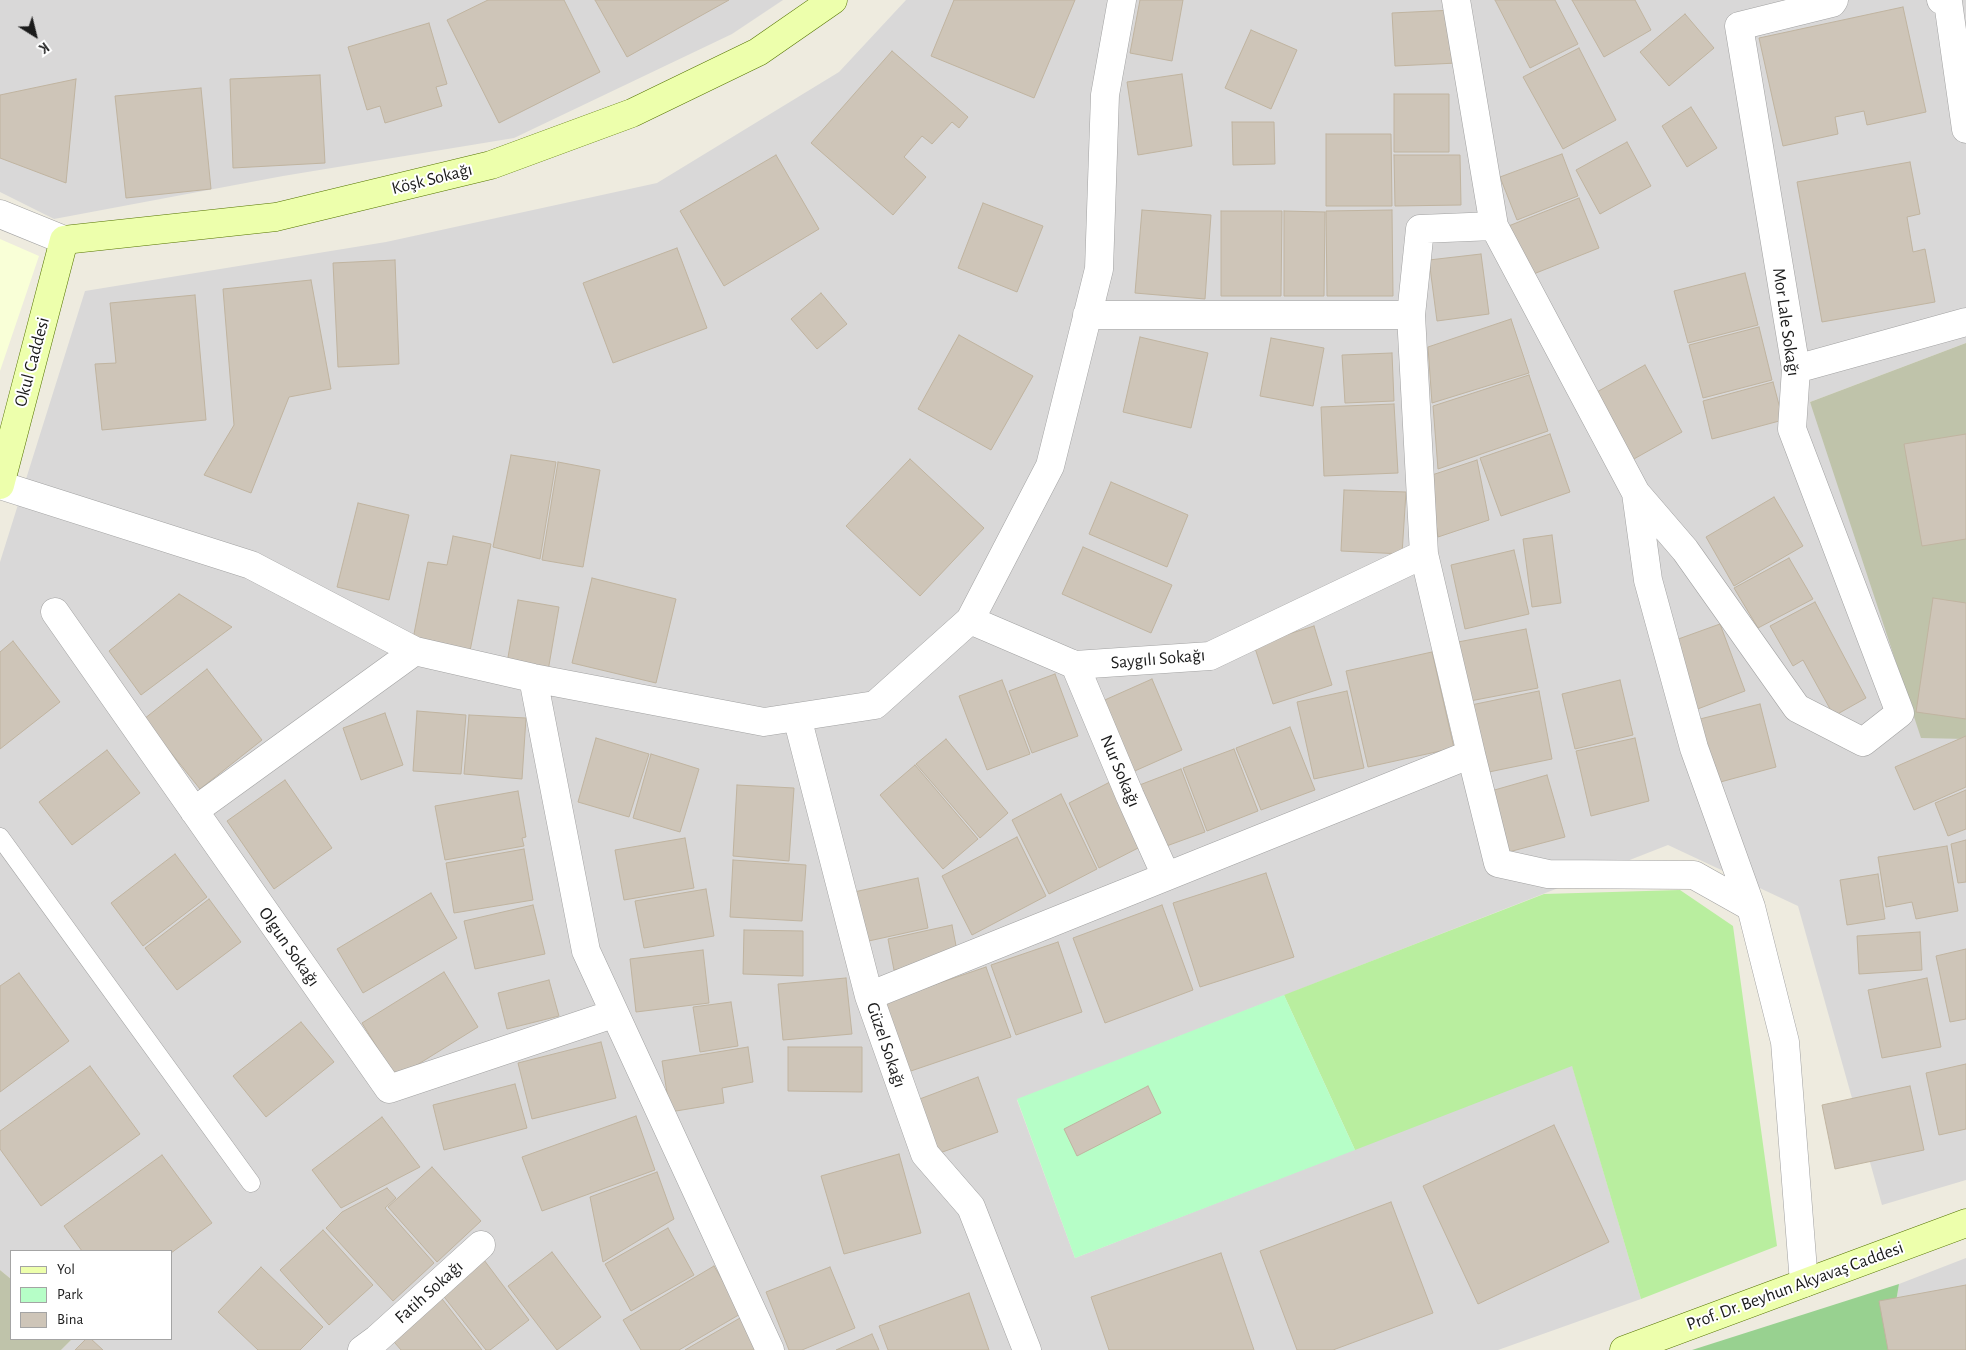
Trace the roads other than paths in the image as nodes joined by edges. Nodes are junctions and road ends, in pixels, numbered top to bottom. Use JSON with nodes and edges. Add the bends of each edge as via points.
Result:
{"nodes":[{"id":1,"x":832,"y":0,"type":"edge"},
{"id":2,"x":1122,"y":0,"type":"edge"},
{"id":3,"x":1456,"y":0,"type":"edge"},
{"id":4,"x":1834,"y":0,"type":"edge"},
{"id":5,"x":1941,"y":0,"type":"edge"},
{"id":6,"x":1966,"y":129,"type":"edge"},
{"id":7,"x":0,"y":214,"type":"edge"},
{"id":8,"x":1494,"y":226,"type":"junction"},
{"id":9,"x":64,"y":240,"type":"junction"},
{"id":10,"x":1087,"y":315,"type":"junction"},
{"id":11,"x":1411,"y":315,"type":"junction"},
{"id":12,"x":1966,"y":322,"type":"edge"},
{"id":13,"x":1796,"y":369,"type":"junction"},
{"id":14,"x":0,"y":485,"type":"edge"},
{"id":15,"x":1636,"y":493,"type":"junction"},
{"id":16,"x":1424,"y":554,"type":"junction"},
{"id":17,"x":55,"y":612,"type":"dead end"},
{"id":18,"x":970,"y":620,"type":"junction"},
{"id":19,"x":415,"y":651,"type":"junction"},
{"id":20,"x":1075,"y":665,"type":"junction"},
{"id":21,"x":533,"y":678,"type":"junction"},
{"id":22,"x":797,"y":717,"type":"junction"},
{"id":23,"x":1471,"y":754,"type":"junction"},
{"id":24,"x":194,"y":811,"type":"junction"},
{"id":25,"x":0,"y":837,"type":"edge"},
{"id":26,"x":1166,"y":876,"type":"junction"},
{"id":27,"x":1751,"y":907,"type":"junction"},
{"id":28,"x":869,"y":996,"type":"junction"},
{"id":29,"x":613,"y":1014,"type":"junction"},
{"id":30,"x":251,"y":1183,"type":"dead end"},
{"id":31,"x":1966,"y":1223,"type":"edge"},
{"id":32,"x":481,"y":1245,"type":"dead end"},
{"id":33,"x":1804,"y":1283,"type":"junction"},
{"id":34,"x":376,"y":1346,"type":"edge"},
{"id":35,"x":770,"y":1350,"type":"edge"},
{"id":36,"x":1027,"y":1350,"type":"edge"},
{"id":37,"x":1624,"y":1350,"type":"edge"}],
"edges":[{"from":1,"to":9,"type":"street","name":"Köşk Sokağı","via":[[758,52],[632,113],[491,165],[276,217]]},
{"from":2,"to":10,"type":"street","via":[[1105,96],[1099,268]]},
{"from":3,"to":8,"type":"street"},
{"from":4,"to":13,"type":"street","name":"Mor Lale Sokağı","via":[[1739,26]]},
{"from":5,"to":6,"type":"street","via":[[1948,2]]},
{"from":7,"to":9,"type":"street","name":"Köşk Sokağı"},
{"from":8,"to":11,"type":"street","via":[[1420,229]]},
{"from":8,"to":15,"type":"street"},
{"from":9,"to":14,"type":"street","name":"Okul Caddesi"},
{"from":10,"to":11,"type":"street"},
{"from":10,"to":18,"type":"street","via":[[1050,466]]},
{"from":11,"to":16,"type":"street"},
{"from":12,"to":13,"type":"street"},
{"from":13,"to":15,"type":"street","name":"Mor Lale Sokağı","via":[[1792,429],[1900,712],[1863,742],[1797,708],[1685,550]]},
{"from":14,"to":19,"type":"street","via":[[251,565]]},
{"from":15,"to":27,"type":"street","via":[[1648,580],[1689,729]]},
{"from":16,"to":20,"type":"street","name":"Saygılı Sokağı","via":[[1210,656]]},
{"from":16,"to":23,"type":"street"},
{"from":17,"to":24,"type":"street","name":"Olgun Sokağı"},
{"from":18,"to":20,"type":"street","name":"Saygılı Sokağı"},
{"from":18,"to":22,"type":"street","via":[[875,705]]},
{"from":19,"to":21,"type":"street"},
{"from":19,"to":24,"type":"street"},
{"from":20,"to":26,"type":"street","name":"Nur Sokağı"},
{"from":21,"to":22,"type":"street","via":[[764,722]]},
{"from":21,"to":29,"type":"street","via":[[586,951]]},
{"from":22,"to":28,"type":"street","name":"Güzel Sokağı"},
{"from":23,"to":26,"type":"street"},
{"from":23,"to":27,"type":"street","via":[[1498,863],[1548,874],[1694,876]]},
{"from":24,"to":29,"type":"street","name":"Olgun Sokağı","via":[[389,1089]]},
{"from":25,"to":30,"type":"lane"},
{"from":26,"to":28,"type":"street"},
{"from":27,"to":33,"type":"street","via":[[1785,1042]]},
{"from":28,"to":36,"type":"street","name":"Güzel Sokağı","via":[[925,1154],[971,1207]]},
{"from":29,"to":35,"type":"street"},
{"from":31,"to":33,"type":"street","name":"Prof. Dr. Beyhun Akyavaş Caddesi"},
{"from":32,"to":34,"type":"street","name":"Fatih Sokağı"},
{"from":33,"to":37,"type":"street","name":"Prof. Dr. Beyhun Akyavaş Caddesi"}]}
